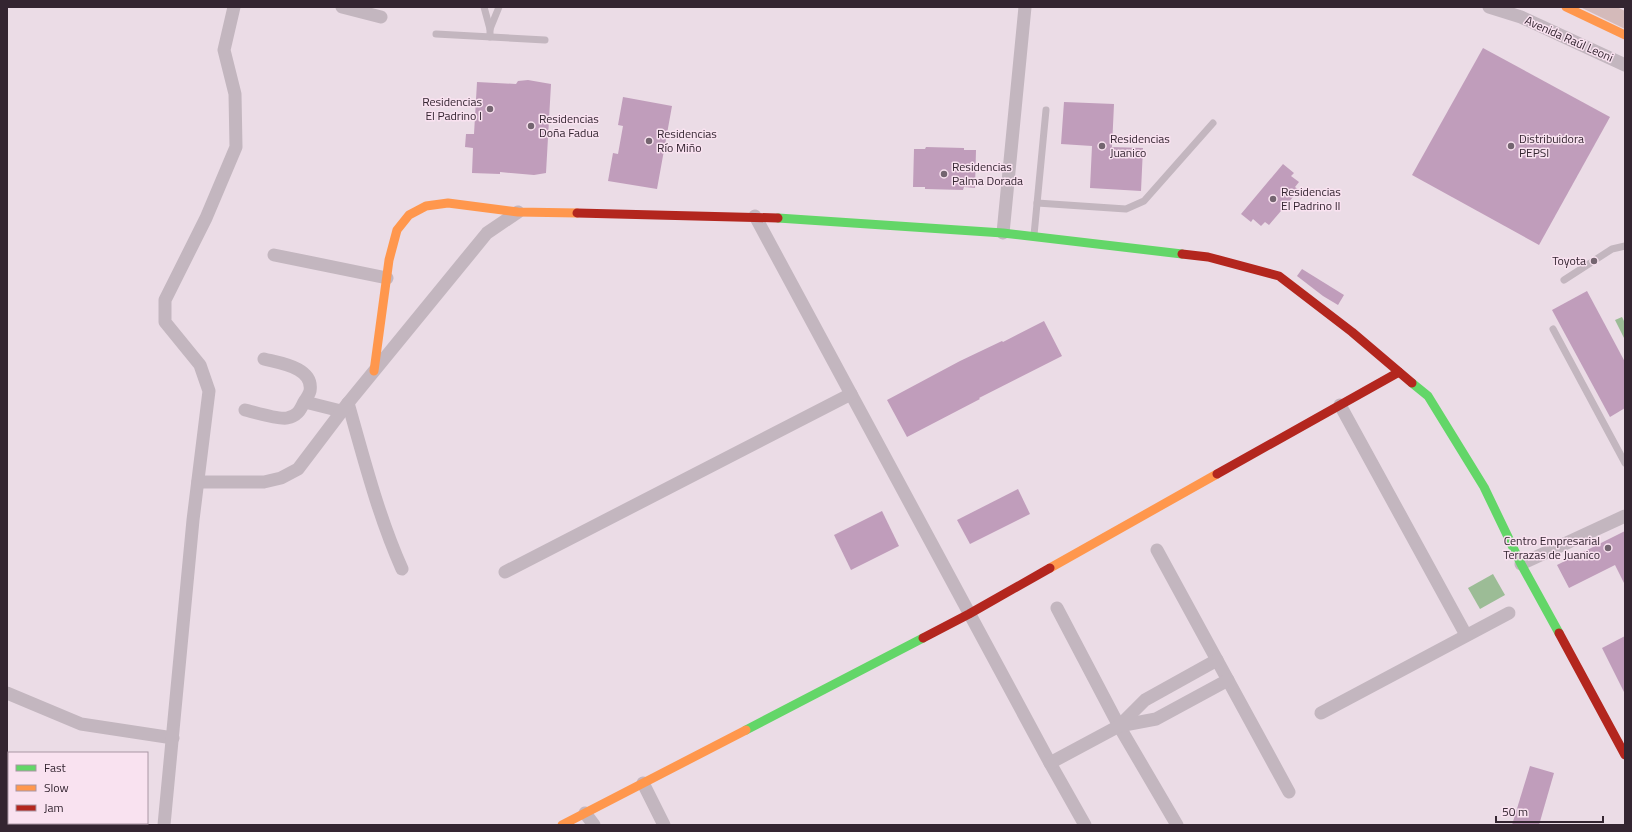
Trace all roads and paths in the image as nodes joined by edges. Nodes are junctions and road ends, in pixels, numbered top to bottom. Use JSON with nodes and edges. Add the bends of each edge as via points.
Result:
{"nodes":[{"id":1,"x":234,"y":7,"type":"edge"},
{"id":2,"x":342,"y":7,"type":"edge"},
{"id":3,"x":484,"y":7,"type":"edge"},
{"id":4,"x":499,"y":7,"type":"edge"},
{"id":5,"x":1025,"y":7,"type":"edge"},
{"id":6,"x":1489,"y":7,"type":"edge"},
{"id":7,"x":1566,"y":7,"type":"edge"},
{"id":8,"x":381,"y":16,"type":"dead end"},
{"id":9,"x":490,"y":29,"type":"junction"},
{"id":10,"x":436,"y":34,"type":"dead end"},
{"id":11,"x":1625,"y":35,"type":"edge"},
{"id":12,"x":490,"y":37,"type":"junction"},
{"id":13,"x":545,"y":40,"type":"dead end"},
{"id":14,"x":1625,"y":65,"type":"edge"},
{"id":15,"x":1046,"y":110,"type":"dead end"},
{"id":16,"x":1213,"y":123,"type":"dead end"},
{"id":17,"x":1037,"y":203,"type":"junction"},
{"id":18,"x":518,"y":212,"type":"junction"},
{"id":19,"x":755,"y":216,"type":"junction"},
{"id":20,"x":1003,"y":233,"type":"junction"},
{"id":21,"x":1034,"y":236,"type":"junction"},
{"id":22,"x":1625,"y":246,"type":"edge"},
{"id":23,"x":274,"y":255,"type":"dead end"},
{"id":24,"x":387,"y":278,"type":"junction"},
{"id":25,"x":1564,"y":280,"type":"dead end"},
{"id":26,"x":1553,"y":329,"type":"dead end"},
{"id":27,"x":264,"y":359,"type":"dead end"},
{"id":28,"x":374,"y":371,"type":"junction"},
{"id":29,"x":1399,"y":372,"type":"junction"},
{"id":30,"x":851,"y":394,"type":"junction"},
{"id":31,"x":305,"y":402,"type":"junction"},
{"id":32,"x":1340,"y":405,"type":"junction"},
{"id":33,"x":345,"y":407,"type":"junction"},
{"id":34,"x":244,"y":410,"type":"dead end"},
{"id":35,"x":1625,"y":463,"type":"edge"},
{"id":36,"x":198,"y":482,"type":"junction"},
{"id":37,"x":1625,"y":516,"type":"edge"},
{"id":38,"x":1157,"y":550,"type":"dead end"},
{"id":39,"x":1521,"y":564,"type":"junction"},
{"id":40,"x":402,"y":569,"type":"dead end"},
{"id":41,"x":505,"y":572,"type":"dead end"},
{"id":42,"x":1057,"y":608,"type":"dead end"},
{"id":43,"x":1509,"y":613,"type":"dead end"},
{"id":44,"x":969,"y":614,"type":"junction"},
{"id":45,"x":1466,"y":635,"type":"junction"},
{"id":46,"x":1217,"y":660,"type":"junction"},
{"id":47,"x":1228,"y":680,"type":"junction"},
{"id":48,"x":7,"y":693,"type":"edge"},
{"id":49,"x":1321,"y":713,"type":"dead end"},
{"id":50,"x":1119,"y":726,"type":"junction"},
{"id":51,"x":173,"y":738,"type":"junction"},
{"id":52,"x":1625,"y":755,"type":"edge"},
{"id":53,"x":1050,"y":763,"type":"junction"},
{"id":54,"x":643,"y":783,"type":"junction"},
{"id":55,"x":1290,"y":792,"type":"dead end"},
{"id":56,"x":586,"y":813,"type":"junction"},
{"id":57,"x":164,"y":825,"type":"edge"},
{"id":58,"x":562,"y":825,"type":"edge"},
{"id":59,"x":594,"y":825,"type":"edge"},
{"id":60,"x":664,"y":825,"type":"edge"},
{"id":61,"x":1085,"y":825,"type":"edge"},
{"id":62,"x":1177,"y":825,"type":"edge"}],
"edges":[{"from":1,"to":36,"type":"street","via":[[224,50],[234,94],[236,147],[206,218],[165,300],[165,322],[200,365],[209,391]]},
{"from":2,"to":8,"type":"street"},
{"from":3,"to":9,"type":"lane"},
{"from":4,"to":9,"type":"lane"},
{"from":5,"to":20,"type":"street"},
{"from":6,"to":14,"type":"street","name":"Avenida Raúl Leoni","via":[[1521,17]]},
{"from":7,"to":11,"type":"main road"},
{"from":9,"to":12,"type":"lane"},
{"from":10,"to":12,"type":"lane"},
{"from":12,"to":13,"type":"lane"},
{"from":15,"to":17,"type":"lane"},
{"from":16,"to":17,"type":"lane","via":[[1149,196],[1135,206],[1126,209]]},
{"from":17,"to":21,"type":"lane"},
{"from":18,"to":19,"type":"main road"},
{"from":18,"to":24,"type":"main road","via":[[448,203],[426,206],[409,215],[397,230]]},
{"from":18,"to":28,"type":"street","via":[[487,233]]},
{"from":19,"to":20,"type":"main road"},
{"from":19,"to":30,"type":"street"},
{"from":20,"to":21,"type":"main road"},
{"from":21,"to":29,"type":"main road","via":[[1208,257],[1279,276]]},
{"from":22,"to":25,"type":"lane","via":[[1612,249]]},
{"from":23,"to":24,"type":"street"},
{"from":24,"to":28,"type":"main road"},
{"from":26,"to":35,"type":"lane"},
{"from":27,"to":31,"type":"street","via":[[293,367],[304,374],[309,382],[310,391]]},
{"from":28,"to":33,"type":"street"},
{"from":29,"to":32,"type":"main road"},
{"from":29,"to":39,"type":"main road","via":[[1428,396],[1484,487]]},
{"from":30,"to":41,"type":"street"},
{"from":30,"to":44,"type":"street"},
{"from":31,"to":33,"type":"street"},
{"from":31,"to":34,"type":"street","via":[[299,413],[285,419]]},
{"from":32,"to":44,"type":"main road"},
{"from":32,"to":45,"type":"street"},
{"from":33,"to":36,"type":"street","via":[[298,469],[281,478],[264,482]]},
{"from":33,"to":40,"type":"street","via":[[389,541]]},
{"from":36,"to":51,"type":"street"},
{"from":37,"to":39,"type":"street"},
{"from":38,"to":46,"type":"street"},
{"from":39,"to":52,"type":"main road"},
{"from":42,"to":50,"type":"street"},
{"from":43,"to":45,"type":"street"},
{"from":44,"to":53,"type":"street"},
{"from":44,"to":54,"type":"main road"},
{"from":45,"to":49,"type":"street"},
{"from":46,"to":47,"type":"street"},
{"from":46,"to":50,"type":"street","via":[[1145,700]]},
{"from":47,"to":50,"type":"street","via":[[1156,719]]},
{"from":47,"to":55,"type":"street"},
{"from":48,"to":51,"type":"street","via":[[81,724]]},
{"from":50,"to":53,"type":"street"},
{"from":50,"to":62,"type":"street"},
{"from":51,"to":57,"type":"street"},
{"from":53,"to":61,"type":"street"},
{"from":54,"to":56,"type":"main road"},
{"from":54,"to":60,"type":"street"},
{"from":56,"to":58,"type":"main road"},
{"from":56,"to":59,"type":"street"}]}
